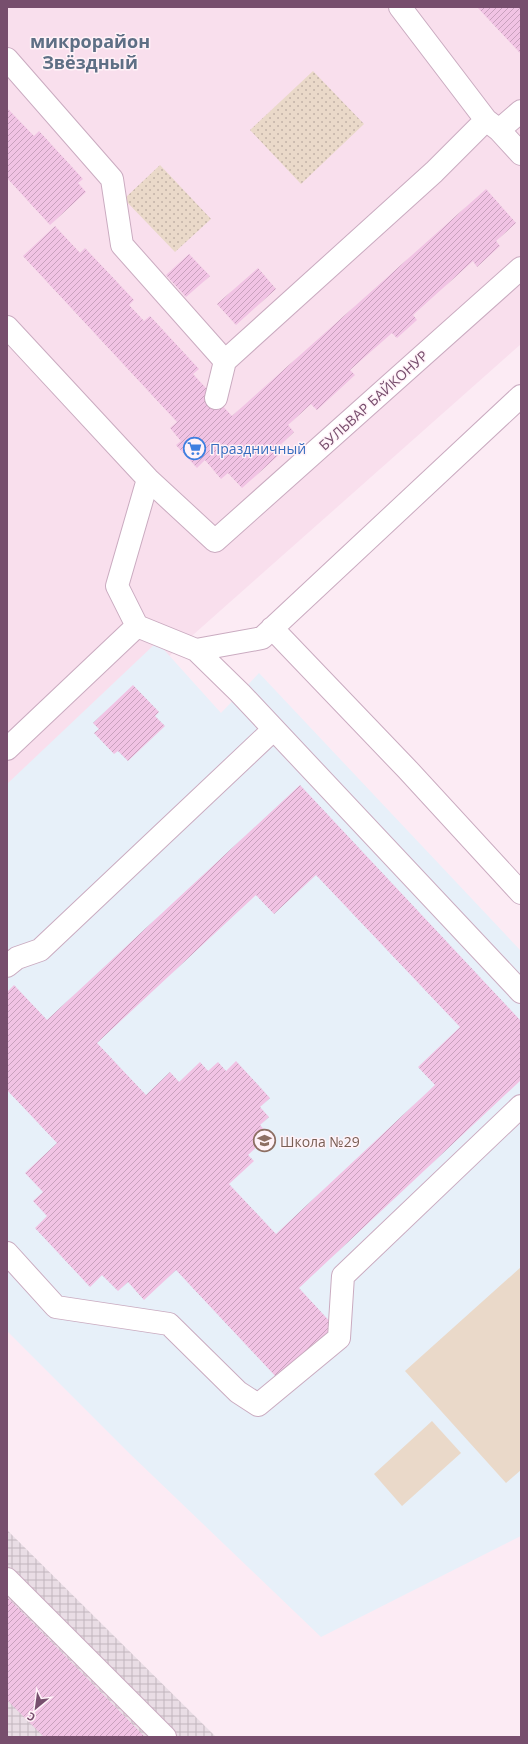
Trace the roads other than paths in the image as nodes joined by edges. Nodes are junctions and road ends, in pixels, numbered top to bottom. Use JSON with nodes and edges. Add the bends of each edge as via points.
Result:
{"nodes":[{"id":1,"x":400,"y":7,"type":"edge"},
{"id":2,"x":7,"y":59,"type":"edge"},
{"id":3,"x":521,"y":111,"type":"edge"},
{"id":4,"x":493,"y":125,"type":"junction"},
{"id":5,"x":521,"y":154,"type":"edge"},
{"id":6,"x":521,"y":268,"type":"edge"},
{"id":7,"x":7,"y":327,"type":"edge"},
{"id":8,"x":225,"y":361,"type":"junction"},
{"id":9,"x":521,"y":396,"type":"edge"},
{"id":10,"x":216,"y":398,"type":"dead end"},
{"id":11,"x":148,"y":479,"type":"junction"},
{"id":12,"x":137,"y":626,"type":"junction"},
{"id":13,"x":272,"y":628,"type":"junction"},
{"id":14,"x":196,"y":650,"type":"junction"},
{"id":15,"x":274,"y":729,"type":"junction"},
{"id":16,"x":7,"y":749,"type":"edge"},
{"id":17,"x":521,"y":893,"type":"edge"},
{"id":18,"x":7,"y":966,"type":"edge"},
{"id":19,"x":521,"y":992,"type":"edge"},
{"id":20,"x":521,"y":1106,"type":"edge"},
{"id":21,"x":7,"y":1253,"type":"edge"},
{"id":22,"x":7,"y":1579,"type":"edge"},
{"id":23,"x":165,"y":1737,"type":"edge"}],
"edges":[{"from":1,"to":4,"type":"street"},
{"from":2,"to":8,"type":"street","via":[[112,178],[122,245]]},
{"from":3,"to":4,"type":"street"},
{"from":4,"to":5,"type":"street"},
{"from":4,"to":8,"type":"street","via":[[434,172]]},
{"from":6,"to":11,"type":"street","name":"БУЛЬВАР БАЙКОНУР","via":[[215,541]]},
{"from":7,"to":11,"type":"street","name":"БУЛЬВАР БАЙКОНУР"},
{"from":8,"to":10,"type":"street"},
{"from":9,"to":13,"type":"street"},
{"from":11,"to":12,"type":"street","via":[[117,586]]},
{"from":12,"to":14,"type":"street"},
{"from":12,"to":16,"type":"street"},
{"from":13,"to":14,"type":"street","via":[[262,638]]},
{"from":13,"to":17,"type":"street"},
{"from":14,"to":15,"type":"street"},
{"from":15,"to":18,"type":"street","via":[[40,950],[17,958]]},
{"from":15,"to":19,"type":"street"},
{"from":20,"to":21,"type":"street","via":[[343,1276],[339,1338],[258,1405],[238,1392],[169,1324],[56,1307]]},
{"from":22,"to":23,"type":"street"}]}
